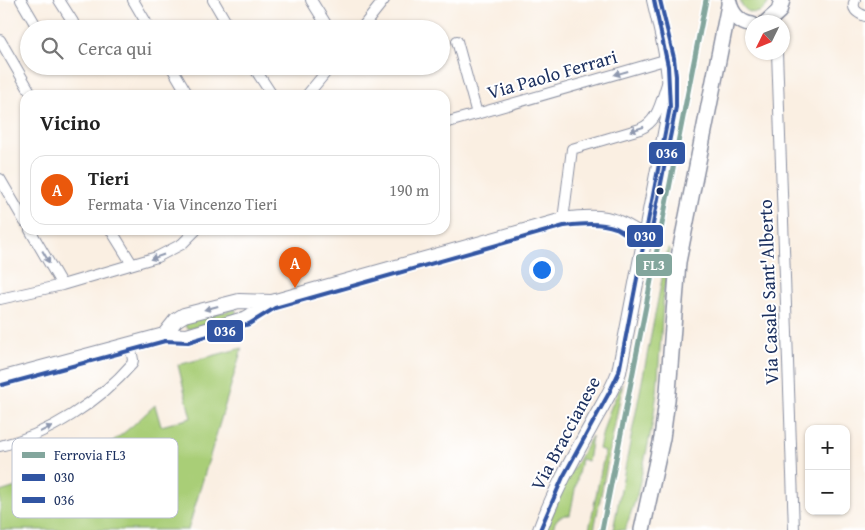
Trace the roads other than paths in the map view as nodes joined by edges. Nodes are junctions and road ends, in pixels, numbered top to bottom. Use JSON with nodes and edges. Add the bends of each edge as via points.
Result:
{"nodes":[{"id":1,"x":21,"y":0,"type":"edge"},
{"id":2,"x":58,"y":0,"type":"edge"},
{"id":3,"x":133,"y":0,"type":"edge"},
{"id":4,"x":213,"y":0,"type":"edge"},
{"id":5,"x":311,"y":0,"type":"edge"},
{"id":6,"x":384,"y":0,"type":"edge"},
{"id":7,"x":654,"y":0,"type":"edge"},
{"id":8,"x":855,"y":0,"type":"edge"},
{"id":9,"x":729,"y":2,"type":"edge"},
{"id":10,"x":865,"y":16,"type":"edge"},
{"id":11,"x":33,"y":20,"type":"edge"},
{"id":12,"x":72,"y":20,"type":"edge"},
{"id":13,"x":145,"y":20,"type":"edge"},
{"id":14,"x":225,"y":20,"type":"edge"},
{"id":15,"x":323,"y":20,"type":"edge"},
{"id":16,"x":368,"y":20,"type":"edge"},
{"id":17,"x":745,"y":21,"type":"edge"},
{"id":18,"x":745,"y":26,"type":"edge"},
{"id":19,"x":0,"y":40,"type":"edge"},
{"id":20,"x":457,"y":41,"type":"dead end"},
{"id":21,"x":722,"y":46,"type":"junction"},
{"id":22,"x":668,"y":59,"type":"junction"},
{"id":23,"x":777,"y":60,"type":"edge"},
{"id":24,"x":20,"y":74,"type":"edge"},
{"id":25,"x":20,"y":75,"type":"edge"},
{"id":26,"x":176,"y":75,"type":"edge"},
{"id":27,"x":259,"y":75,"type":"edge"},
{"id":28,"x":324,"y":75,"type":"edge"},
{"id":29,"x":670,"y":76,"type":"junction"},
{"id":30,"x":29,"y":90,"type":"edge"},
{"id":31,"x":185,"y":90,"type":"edge"},
{"id":32,"x":269,"y":90,"type":"edge"},
{"id":33,"x":311,"y":90,"type":"edge"},
{"id":34,"x":477,"y":114,"type":"junction"},
{"id":35,"x":450,"y":122,"type":"edge"},
{"id":36,"x":0,"y":179,"type":"edge"},
{"id":37,"x":20,"y":213,"type":"edge"},
{"id":38,"x":563,"y":220,"type":"junction"},
{"id":39,"x":33,"y":235,"type":"edge"},
{"id":40,"x":115,"y":235,"type":"edge"},
{"id":41,"x":191,"y":235,"type":"edge"},
{"id":42,"x":644,"y":238,"type":"junction"},
{"id":43,"x":132,"y":264,"type":"junction"},
{"id":44,"x":62,"y":284,"type":"junction"},
{"id":45,"x":0,"y":300,"type":"edge"},
{"id":46,"x":238,"y":301,"type":"junction"},
{"id":47,"x":272,"y":302,"type":"junction"},
{"id":48,"x":184,"y":315,"type":"junction"},
{"id":49,"x":240,"y":320,"type":"junction"},
{"id":50,"x":164,"y":335,"type":"junction"},
{"id":51,"x":187,"y":336,"type":"junction"},
{"id":52,"x":130,"y":344,"type":"junction"},
{"id":53,"x":0,"y":379,"type":"edge"},
{"id":54,"x":25,"y":438,"type":"edge"},
{"id":55,"x":12,"y":442,"type":"edge"},
{"id":56,"x":0,"y":446,"type":"edge"},
{"id":57,"x":540,"y":530,"type":"edge"},
{"id":58,"x":642,"y":530,"type":"edge"},
{"id":59,"x":794,"y":530,"type":"edge"}],
"edges":[{"from":1,"to":11,"type":"street"},
{"from":2,"to":12,"type":"street"},
{"from":3,"to":13,"type":"street"},
{"from":4,"to":14,"type":"street"},
{"from":5,"to":15,"type":"street"},
{"from":6,"to":16,"type":"street"},
{"from":7,"to":22,"type":"street","name":"Via Braccianese"},
{"from":8,"to":10,"type":"street","via":[[853,8]]},
{"from":9,"to":17,"type":"main road","via":[[735,15]]},
{"from":9,"to":21,"type":"main road"},
{"from":18,"to":21,"type":"main road","via":[[732,32]]},
{"from":19,"to":24,"type":"street"},
{"from":20,"to":34,"type":"street"},
{"from":21,"to":58,"type":"main road","via":[[678,262],[662,438]]},
{"from":22,"to":29,"type":"street","name":"Via Braccianese"},
{"from":22,"to":34,"type":"street","name":"Via Paolo Ferrari","one_way":true},
{"from":23,"to":59,"type":"street","name":"Via Casale Sant'Alberto"},
{"from":25,"to":30,"type":"street"},
{"from":26,"to":31,"type":"street"},
{"from":27,"to":32,"type":"street"},
{"from":28,"to":33,"type":"street"},
{"from":29,"to":38,"type":"street","one_way":true,"via":[[658,112],[649,124],[572,149]]},
{"from":29,"to":42,"type":"street","name":"Via Braccianese","via":[[668,121]]},
{"from":34,"to":35,"type":"street","name":"Via Paolo Ferrari"},
{"from":36,"to":37,"type":"street"},
{"from":38,"to":42,"type":"street","via":[[606,218],[629,227]]},
{"from":38,"to":47,"type":"street"},
{"from":39,"to":44,"type":"street","one_way":true},
{"from":40,"to":43,"type":"street"},
{"from":41,"to":43,"type":"street","one_way":true,"via":[[177,248]]},
{"from":42,"to":57,"type":"street","name":"Via Braccianese","via":[[612,391],[572,461]]},
{"from":43,"to":44,"type":"street"},
{"from":44,"to":45,"type":"street"},
{"from":46,"to":47,"type":"street"},
{"from":46,"to":48,"type":"street","one_way":true},
{"from":46,"to":49,"type":"street","via":[[242,312]]},
{"from":47,"to":49,"type":"street"},
{"from":48,"to":50,"type":"street"},
{"from":48,"to":51,"type":"street","via":[[182,326]]},
{"from":49,"to":51,"type":"street"},
{"from":50,"to":51,"type":"street"},
{"from":50,"to":52,"type":"street"},
{"from":52,"to":53,"type":"street"},
{"from":54,"to":52,"type":"street","one_way":true,"via":[[65,419],[105,390],[132,364]]},
{"from":56,"to":55,"type":"street","one_way":true}]}
